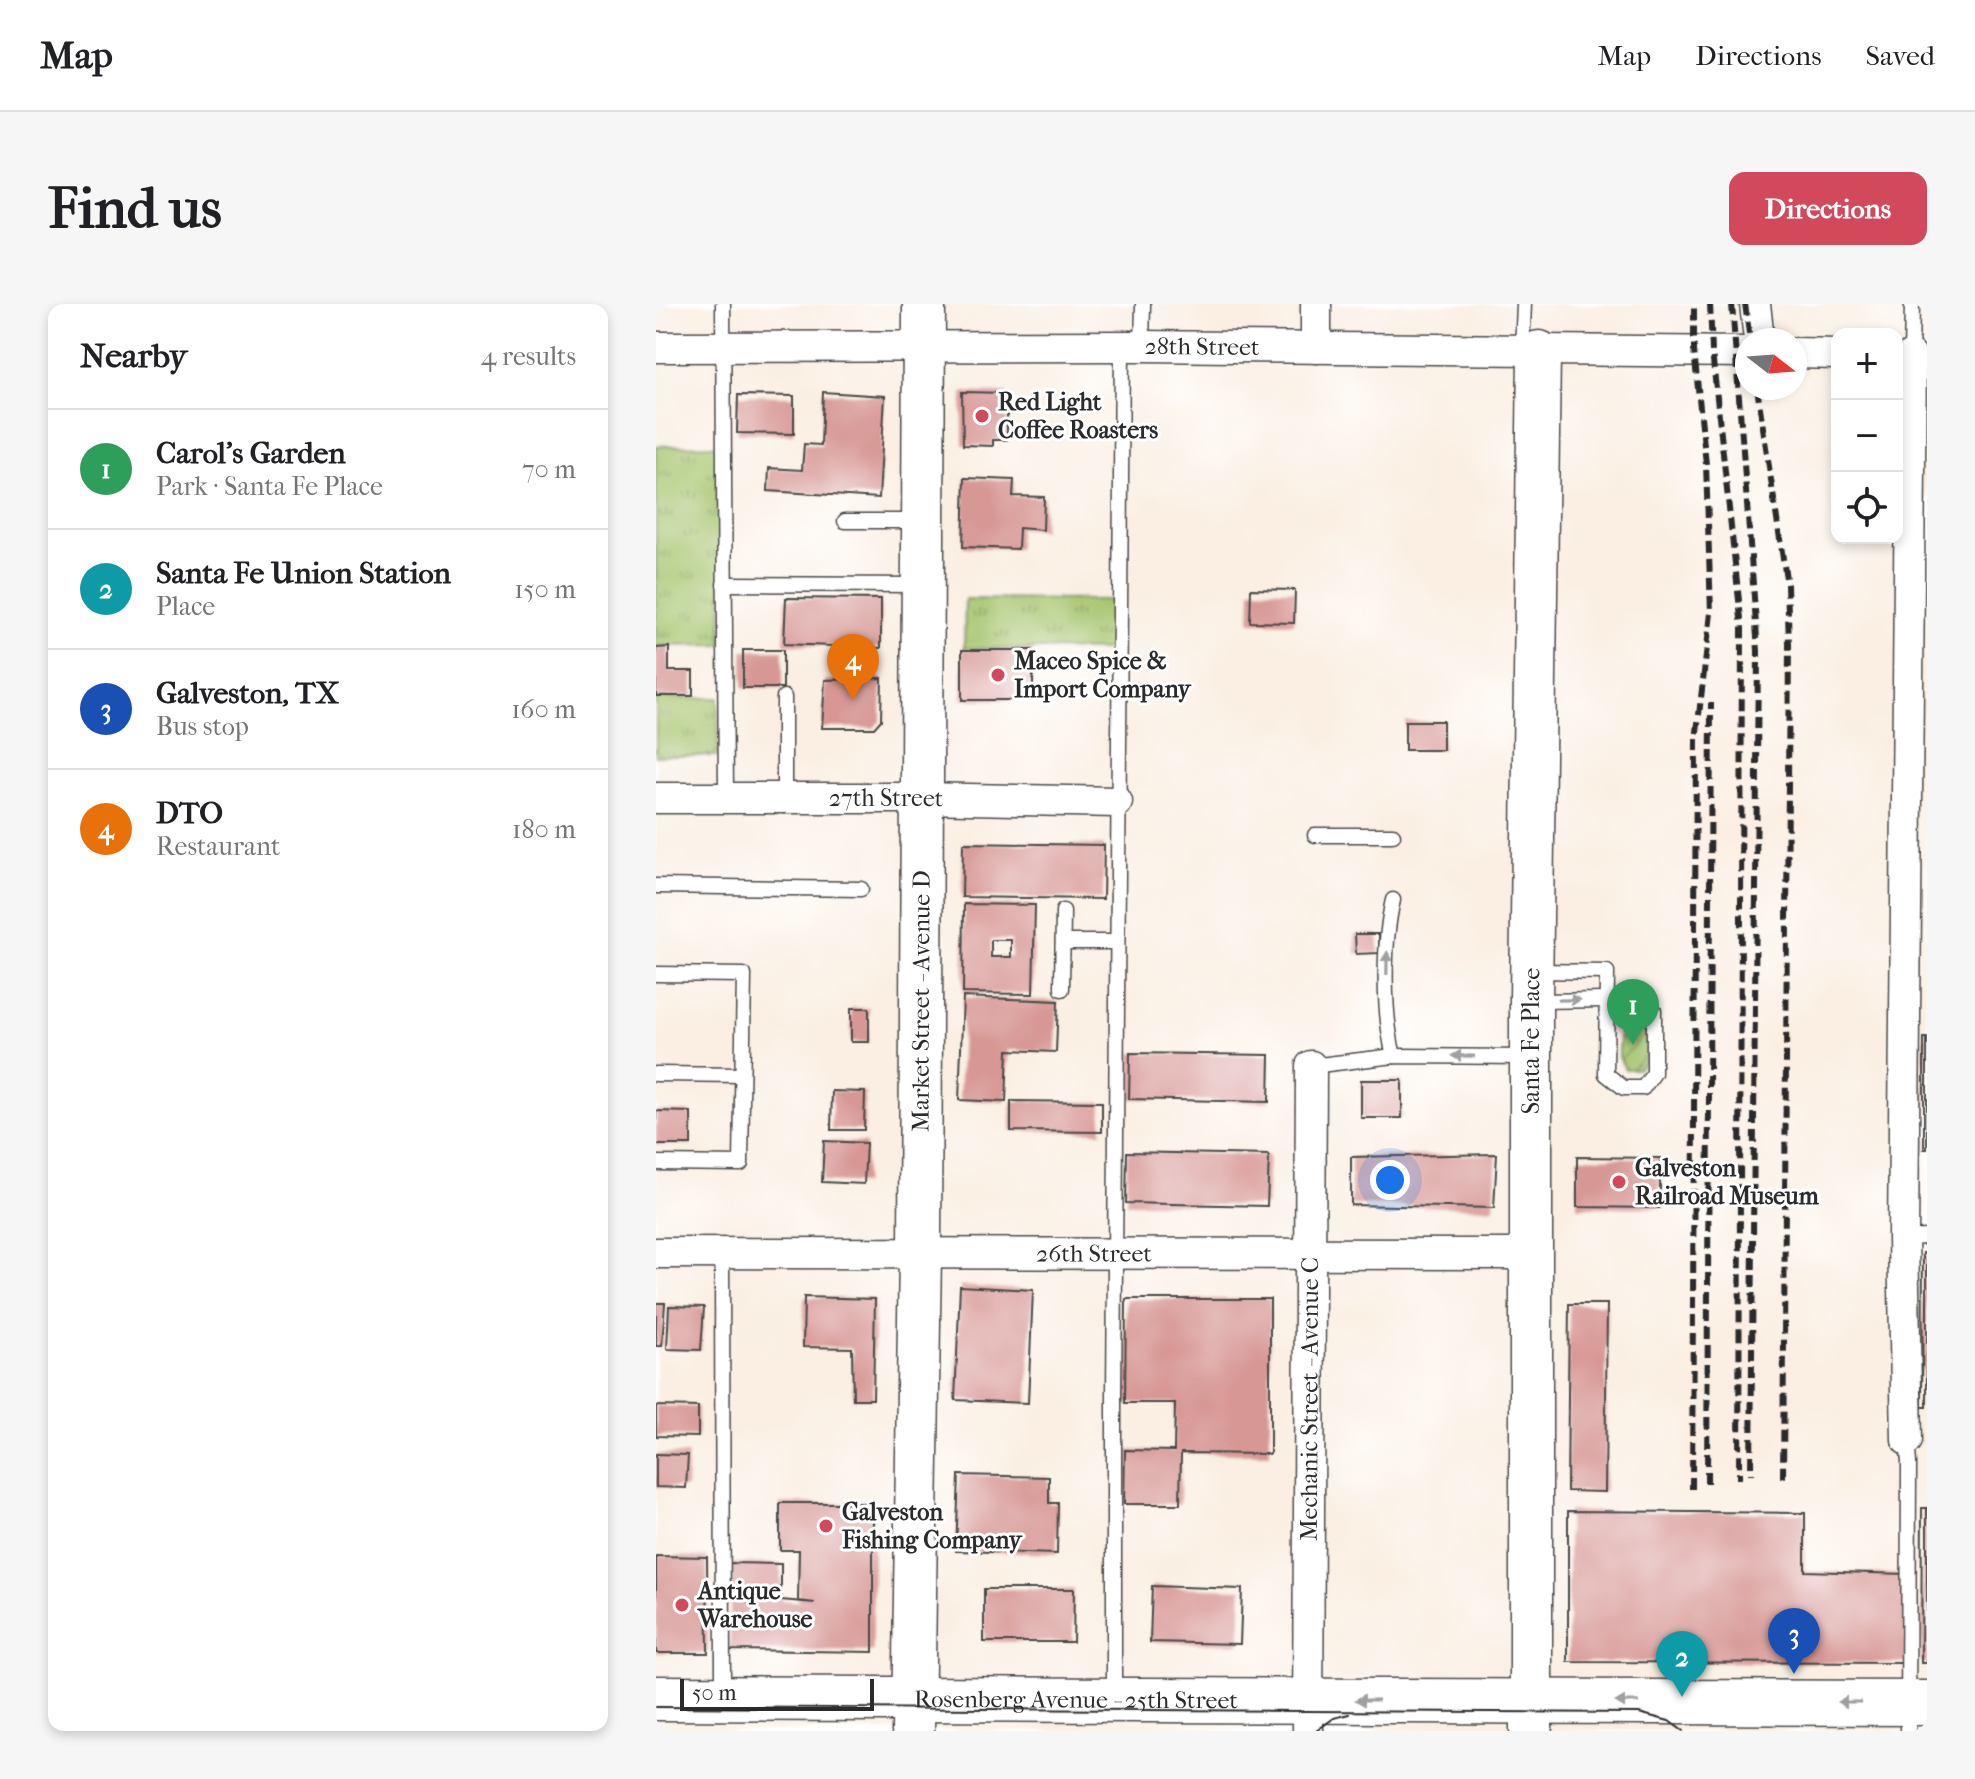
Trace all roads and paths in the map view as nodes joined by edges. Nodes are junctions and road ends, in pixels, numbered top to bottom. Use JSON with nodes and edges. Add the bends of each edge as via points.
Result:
{"nodes":[{"id":1,"x":723,"y":304,"type":"edge"},
{"id":2,"x":924,"y":304,"type":"edge"},
{"id":3,"x":1143,"y":304,"type":"edge"},
{"id":4,"x":1316,"y":304,"type":"edge"},
{"id":5,"x":1524,"y":304,"type":"edge"},
{"id":6,"x":1755,"y":304,"type":"edge"},
{"id":7,"x":1912,"y":304,"type":"edge"},
{"id":8,"x":1758,"y":328,"type":"edge"},
{"id":9,"x":656,"y":347,"type":"edge"},
{"id":10,"x":924,"y":347,"type":"junction"},
{"id":11,"x":1132,"y":347,"type":"junction"},
{"id":12,"x":722,"y":348,"type":"junction"},
{"id":13,"x":1316,"y":348,"type":"junction"},
{"id":14,"x":1530,"y":352,"type":"junction"},
{"id":15,"x":1735,"y":352,"type":"edge"},
{"id":16,"x":1807,"y":353,"type":"edge"},
{"id":17,"x":1831,"y":354,"type":"edge"},
{"id":18,"x":1912,"y":356,"type":"edge"},
{"id":19,"x":845,"y":521,"type":"dead end"},
{"id":20,"x":925,"y":521,"type":"junction"},
{"id":21,"x":724,"y":584,"type":"junction"},
{"id":22,"x":924,"y":585,"type":"junction"},
{"id":23,"x":784,"y":697,"type":"dead end"},
{"id":24,"x":656,"y":798,"type":"edge"},
{"id":25,"x":922,"y":798,"type":"junction"},
{"id":26,"x":726,"y":799,"type":"junction"},
{"id":27,"x":784,"y":799,"type":"junction"},
{"id":28,"x":1117,"y":802,"type":"junction"},
{"id":29,"x":1315,"y":835,"type":"dead end"},
{"id":30,"x":1393,"y":835,"type":"dead end"},
{"id":31,"x":656,"y":886,"type":"edge"},
{"id":32,"x":861,"y":889,"type":"dead end"},
{"id":33,"x":1393,"y":900,"type":"dead end"},
{"id":34,"x":1063,"y":911,"type":"dead end"},
{"id":35,"x":1063,"y":942,"type":"junction"},
{"id":36,"x":1117,"y":942,"type":"junction"},
{"id":37,"x":656,"y":974,"type":"edge"},
{"id":38,"x":1531,"y":986,"type":"junction"},
{"id":39,"x":1062,"y":989,"type":"dead end"},
{"id":40,"x":1607,"y":1005,"type":"junction"},
{"id":41,"x":1394,"y":1056,"type":"junction"},
{"id":42,"x":1531,"y":1057,"type":"junction"},
{"id":43,"x":1311,"y":1066,"type":"joint"},
{"id":44,"x":656,"y":1074,"type":"edge"},
{"id":45,"x":742,"y":1075,"type":"junction"},
{"id":46,"x":656,"y":1163,"type":"edge"},
{"id":47,"x":1915,"y":1237,"type":"edge"},
{"id":48,"x":920,"y":1252,"type":"junction"},
{"id":49,"x":1115,"y":1252,"type":"junction"},
{"id":50,"x":656,"y":1253,"type":"edge"},
{"id":51,"x":722,"y":1253,"type":"junction"},
{"id":52,"x":1310,"y":1254,"type":"junction"},
{"id":53,"x":1532,"y":1254,"type":"junction"},
{"id":54,"x":1907,"y":1440,"type":"joint"},
{"id":55,"x":656,"y":1698,"type":"edge"},
{"id":56,"x":723,"y":1698,"type":"junction"},
{"id":57,"x":1114,"y":1700,"type":"junction"},
{"id":58,"x":1914,"y":1712,"type":"edge"},
{"id":59,"x":914,"y":1715,"type":"edge"},
{"id":60,"x":1308,"y":1716,"type":"edge"},
{"id":61,"x":1530,"y":1716,"type":"edge"},
{"id":62,"x":1705,"y":1716,"type":"edge"}],
"edges":[{"from":1,"to":12,"type":"lane"},
{"from":2,"to":10,"type":"street","name":"Market Street - Avenue D"},
{"from":3,"to":11,"type":"lane"},
{"from":4,"to":13,"type":"street"},
{"from":5,"to":14,"type":"lane"},
{"from":6,"to":8,"type":"street"},
{"from":7,"to":18,"type":"lane"},
{"from":9,"to":12,"type":"street","name":"28th Street"},
{"from":10,"to":11,"type":"street","name":"28th Street"},
{"from":10,"to":12,"type":"street","name":"28th Street"},
{"from":10,"to":20,"type":"street","name":"Market Street - Avenue D"},
{"from":11,"to":13,"type":"street","name":"28th Street"},
{"from":11,"to":28,"type":"lane"},
{"from":12,"to":21,"type":"lane"},
{"from":13,"to":14,"type":"street","name":"28th Street"},
{"from":14,"to":15,"type":"street","name":"28th Street"},
{"from":14,"to":38,"type":"street","name":"Santa Fe Place"},
{"from":16,"to":17,"type":"street"},
{"from":18,"to":47,"type":"street"},
{"from":19,"to":20,"type":"lane"},
{"from":20,"to":22,"type":"street","name":"Market Street - Avenue D"},
{"from":21,"to":22,"type":"lane"},
{"from":21,"to":26,"type":"lane"},
{"from":22,"to":25,"type":"street","name":"Market Street - Avenue D"},
{"from":23,"to":27,"type":"lane"},
{"from":24,"to":26,"type":"street","name":"27th Street"},
{"from":25,"to":27,"type":"street","name":"27th Street"},
{"from":25,"to":28,"type":"street","name":"27th Street"},
{"from":25,"to":48,"type":"street","name":"Market Street - Avenue D"},
{"from":26,"to":27,"type":"street","name":"27th Street"},
{"from":28,"to":36,"type":"lane"},
{"from":29,"to":30,"type":"lane"},
{"from":31,"to":32,"type":"lane"},
{"from":41,"to":33,"type":"lane","one_way":true,"via":[[1387,1027],[1388,920]]},
{"from":34,"to":35,"type":"lane"},
{"from":35,"to":36,"type":"lane"},
{"from":35,"to":39,"type":"lane"},
{"from":36,"to":49,"type":"lane"},
{"from":37,"to":45,"type":"lane","via":[[744,975]]},
{"from":38,"to":40,"type":"lane","one_way":true},
{"from":38,"to":40,"type":"lane","via":[[1607,972]]},
{"from":38,"to":42,"type":"street","name":"Santa Fe Place"},
{"from":40,"to":40,"type":"lane","via":[[1654,1010],[1654,1073],[1643,1088],[1624,1088],[1606,1074]]},
{"from":42,"to":41,"type":"lane","one_way":true},
{"from":41,"to":43,"type":"lane"},
{"from":42,"to":53,"type":"street","name":"Santa Fe Place"},
{"from":43,"to":52,"type":"street","name":"Mechanic Street - Avenue C"},
{"from":44,"to":45,"type":"lane"},
{"from":45,"to":46,"type":"lane","via":[[741,1164]]},
{"from":47,"to":54,"type":"street"},
{"from":48,"to":49,"type":"street","name":"26th Street"},
{"from":48,"to":51,"type":"street","name":"26th Street"},
{"from":48,"to":59,"type":"street","name":"Market Street - Avenue D"},
{"from":49,"to":52,"type":"street","name":"26th Street"},
{"from":49,"to":57,"type":"lane"},
{"from":50,"to":51,"type":"street","name":"26th Street"},
{"from":51,"to":56,"type":"lane"},
{"from":52,"to":53,"type":"street","name":"26th Street"},
{"from":52,"to":60,"type":"street","name":"Mechanic Street - Avenue C"},
{"from":53,"to":61,"type":"street","name":"Santa Fe Place"},
{"from":54,"to":58,"type":"lane"},
{"from":55,"to":56,"type":"main road","name":"Rosenberg Avenue - 25th Street"},
{"from":56,"to":59,"type":"main road","name":"Rosenberg Avenue - 25th Street"},
{"from":57,"to":59,"type":"main road","name":"Rosenberg Avenue - 25th Street"},
{"from":57,"to":60,"type":"main road","name":"Rosenberg Avenue - 25th Street"},
{"from":58,"to":62,"type":"main road","name":"Rosenberg Avenue - 25th Street","one_way":true},
{"from":61,"to":60,"type":"main road","name":"Rosenberg Avenue - 25th Street","one_way":true},
{"from":62,"to":61,"type":"main road","name":"Rosenberg Avenue - 25th Street","one_way":true}]}
